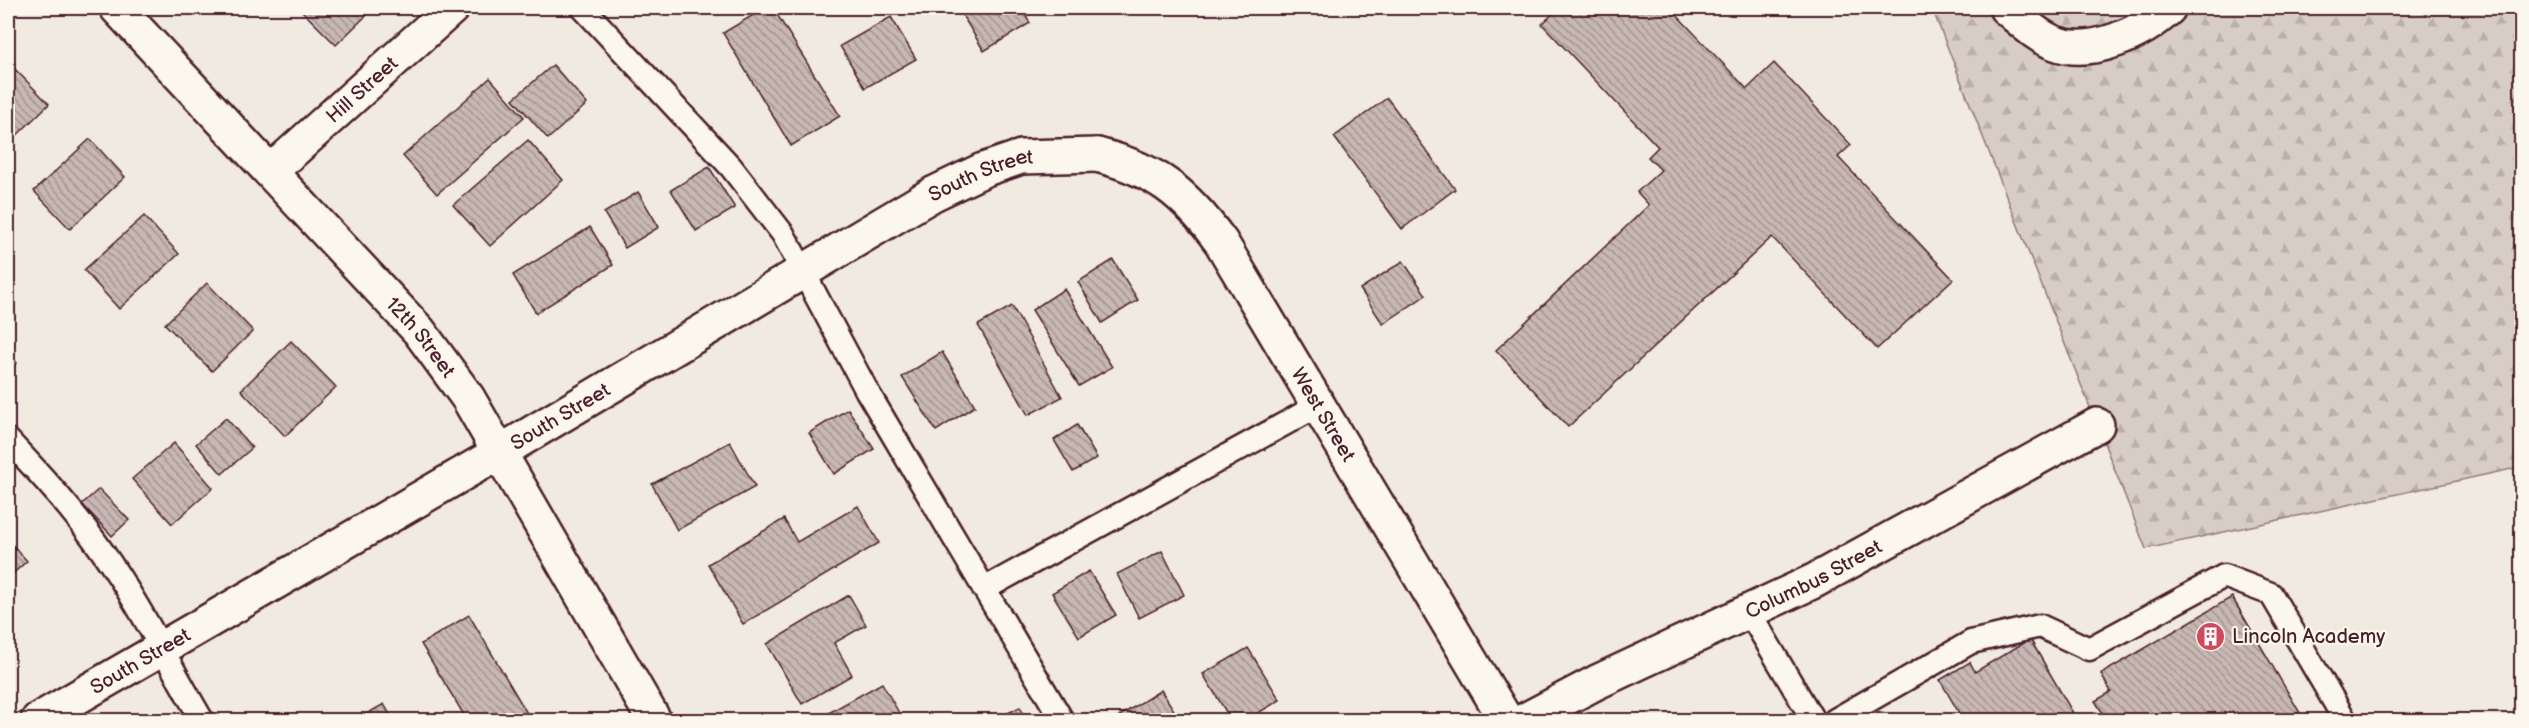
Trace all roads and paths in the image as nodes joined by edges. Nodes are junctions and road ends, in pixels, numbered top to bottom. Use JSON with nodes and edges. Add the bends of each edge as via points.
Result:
{"nodes":[{"id":1,"x":117,"y":8,"type":"edge"},
{"id":2,"x":452,"y":8,"type":"edge"},
{"id":3,"x":583,"y":8,"type":"edge"},
{"id":4,"x":2006,"y":8,"type":"edge"},
{"id":5,"x":2169,"y":8,"type":"edge"},
{"id":6,"x":1097,"y":155,"type":"joint"},
{"id":7,"x":271,"y":171,"type":"junction"},
{"id":8,"x":803,"y":271,"type":"junction"},
{"id":9,"x":1319,"y":405,"type":"junction"},
{"id":10,"x":2097,"y":425,"type":"dead end"},
{"id":11,"x":8,"y":440,"type":"edge"},
{"id":12,"x":500,"y":452,"type":"junction"},
{"id":13,"x":984,"y":589,"type":"junction"},
{"id":14,"x":1749,"y":612,"type":"junction"},
{"id":15,"x":161,"y":649,"type":"junction"},
{"id":16,"x":38,"y":720,"type":"edge"},
{"id":17,"x":202,"y":720,"type":"edge"},
{"id":18,"x":654,"y":720,"type":"edge"},
{"id":19,"x":1062,"y":720,"type":"edge"},
{"id":20,"x":1506,"y":720,"type":"edge"},
{"id":21,"x":1525,"y":720,"type":"edge"},
{"id":22,"x":1813,"y":720,"type":"edge"},
{"id":23,"x":1835,"y":720,"type":"edge"},
{"id":24,"x":2344,"y":720,"type":"edge"}],
"edges":[{"from":1,"to":7,"type":"street","name":"12th Street"},
{"from":2,"to":7,"type":"street","name":"Hill Street"},
{"from":3,"to":8,"type":"lane","via":[[731,167],[778,227]]},
{"from":4,"to":5,"type":"street","via":[[2056,44],[2095,47],[2129,35]]},
{"from":6,"to":8,"type":"street","name":"South Street","via":[[1004,161],[933,194]]},
{"from":6,"to":9,"type":"street","name":"West Street","via":[[1154,175],[1190,202],[1221,242]]},
{"from":7,"to":12,"type":"street","name":"12th Street","via":[[418,331],[468,398]]},
{"from":8,"to":12,"type":"street","name":"South Street"},
{"from":8,"to":13,"type":"lane","via":[[867,391]]},
{"from":9,"to":13,"type":"lane"},
{"from":9,"to":20,"type":"street","name":"West Street"},
{"from":10,"to":14,"type":"street","name":"Columbus Street","via":[[1898,537]]},
{"from":11,"to":15,"type":"lane","via":[[102,551]]},
{"from":12,"to":15,"type":"street","name":"South Street"},
{"from":12,"to":18,"type":"street","name":"12th Street"},
{"from":13,"to":19,"type":"lane"},
{"from":14,"to":21,"type":"street","name":"Columbus Street"},
{"from":14,"to":22,"type":"lane"},
{"from":15,"to":16,"type":"street","name":"South Street"},
{"from":15,"to":17,"type":"lane"},
{"from":23,"to":24,"type":"lane","via":[[1971,642],[2040,626],[2089,649],[2224,576],[2271,594]]}]}
